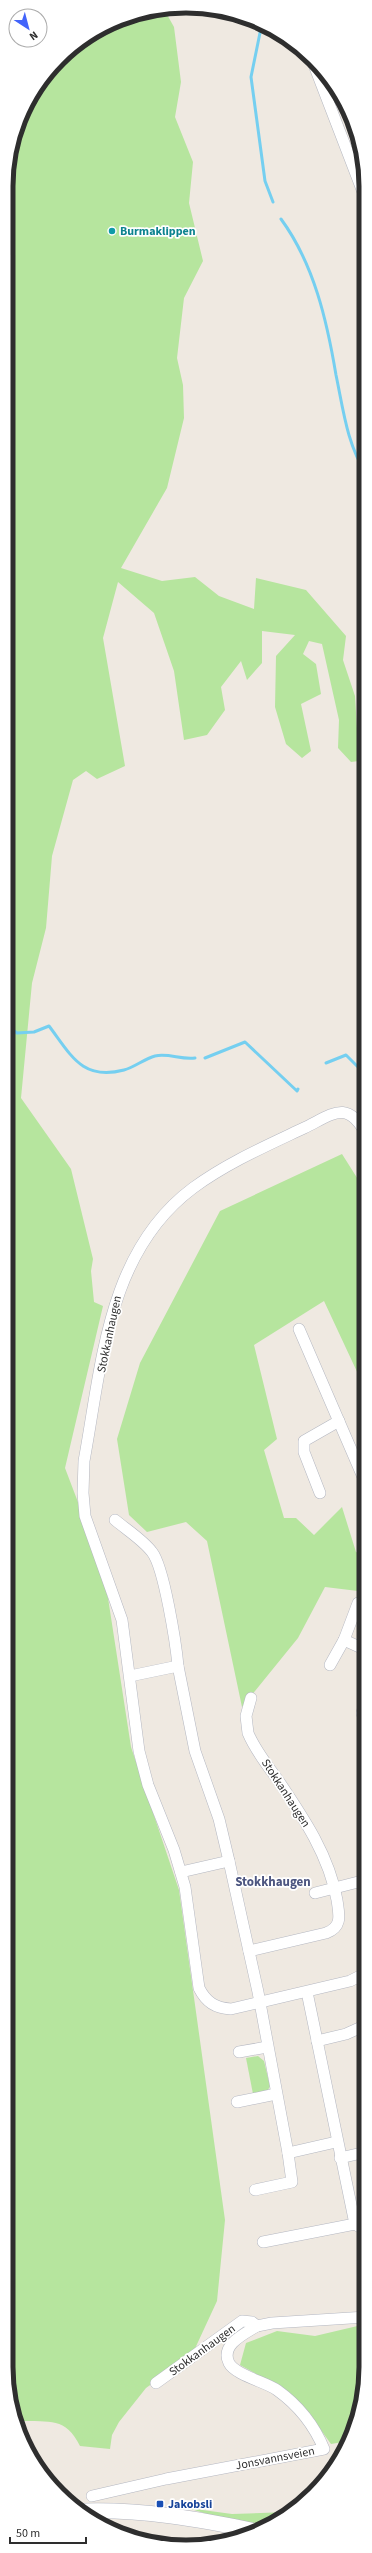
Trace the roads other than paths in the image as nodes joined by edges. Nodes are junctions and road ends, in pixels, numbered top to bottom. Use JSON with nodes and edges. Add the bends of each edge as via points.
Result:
{"nodes":[{"id":1,"x":318,"y":74,"type":"edge"},
{"id":2,"x":359,"y":182,"type":"edge"},
{"id":3,"x":359,"y":1124,"type":"edge"},
{"id":4,"x":299,"y":1329,"type":"dead end"},
{"id":5,"x":339,"y":1421,"type":"junction"},
{"id":6,"x":359,"y":1468,"type":"edge"},
{"id":7,"x":320,"y":1493,"type":"dead end"},
{"id":8,"x":115,"y":1520,"type":"dead end"},
{"id":9,"x":358,"y":1602,"type":"dead end"},
{"id":10,"x":344,"y":1640,"type":"junction"},
{"id":11,"x":359,"y":1647,"type":"edge"},
{"id":12,"x":330,"y":1665,"type":"dead end"},
{"id":13,"x":178,"y":1666,"type":"junction"},
{"id":14,"x":130,"y":1676,"type":"junction"},
{"id":15,"x":250,"y":1698,"type":"dead end"},
{"id":16,"x":229,"y":1861,"type":"junction"},
{"id":17,"x":181,"y":1872,"type":"junction"},
{"id":18,"x":359,"y":1881,"type":"edge"},
{"id":19,"x":335,"y":1886,"type":"junction"},
{"id":20,"x":315,"y":1893,"type":"dead end"},
{"id":21,"x":248,"y":1950,"type":"junction"},
{"id":22,"x":359,"y":1976,"type":"edge"},
{"id":23,"x":307,"y":1992,"type":"junction"},
{"id":24,"x":260,"y":2002,"type":"junction"},
{"id":25,"x":359,"y":2028,"type":"edge"},
{"id":26,"x":317,"y":2041,"type":"junction"},
{"id":27,"x":267,"y":2047,"type":"junction"},
{"id":28,"x":239,"y":2052,"type":"dead end"},
{"id":29,"x":276,"y":2094,"type":"junction"},
{"id":30,"x":237,"y":2102,"type":"dead end"},
{"id":31,"x":336,"y":2142,"type":"junction"},
{"id":32,"x":288,"y":2153,"type":"junction"},
{"id":33,"x":359,"y":2154,"type":"edge"},
{"id":34,"x":340,"y":2158,"type":"junction"},
{"id":35,"x":255,"y":2190,"type":"dead end"},
{"id":36,"x":355,"y":2224,"type":"junction"},
{"id":37,"x":359,"y":2226,"type":"edge"},
{"id":38,"x":263,"y":2242,"type":"dead end"},
{"id":39,"x":359,"y":2317,"type":"edge"},
{"id":40,"x":257,"y":2326,"type":"junction"},
{"id":41,"x":156,"y":2383,"type":"dead end"},
{"id":42,"x":92,"y":2496,"type":"dead end"},
{"id":43,"x":91,"y":2511,"type":"edge"},
{"id":44,"x":246,"y":2529,"type":"edge"}],
"edges":[{"from":1,"to":2,"type":"street"},
{"from":3,"to":14,"type":"street","name":"Stokkanhaugen","via":[[352,1114],[336,1114],[251,1153],[209,1177],[176,1202],[148,1234],[121,1283],[84,1461],[83,1493],[88,1525],[122,1620]]},
{"from":4,"to":5,"type":"street"},
{"from":5,"to":6,"type":"street"},
{"from":5,"to":7,"type":"street","via":[[304,1441],[304,1452]]},
{"from":8,"to":13,"type":"street","via":[[146,1545],[156,1558],[173,1628]]},
{"from":9,"to":10,"type":"street"},
{"from":10,"to":11,"type":"street"},
{"from":10,"to":12,"type":"street"},
{"from":13,"to":14,"type":"street"},
{"from":13,"to":16,"type":"street","via":[[194,1751],[219,1819]]},
{"from":14,"to":17,"type":"street","name":"Stokkanhaugen","via":[[144,1773]]},
{"from":15,"to":19,"type":"street","name":"Stokkanhaugen","via":[[246,1716],[251,1738],[305,1820],[325,1857]]},
{"from":16,"to":17,"type":"street"},
{"from":16,"to":21,"type":"street"},
{"from":17,"to":24,"type":"street","name":"Stokkanhaugen","via":[[189,1909],[199,1988],[203,1995],[211,2004],[224,2008]]},
{"from":18,"to":19,"type":"street"},
{"from":19,"to":20,"type":"street"},
{"from":19,"to":21,"type":"street","name":"Stokkanhaugen","via":[[340,1920],[334,1929]]},
{"from":21,"to":24,"type":"street"},
{"from":22,"to":23,"type":"street","name":"Stokkanhaugen"},
{"from":23,"to":24,"type":"street","name":"Stokkanhaugen"},
{"from":23,"to":26,"type":"street"},
{"from":24,"to":27,"type":"street"},
{"from":25,"to":26,"type":"street"},
{"from":26,"to":31,"type":"street"},
{"from":27,"to":28,"type":"street"},
{"from":27,"to":29,"type":"street"},
{"from":29,"to":30,"type":"street"},
{"from":29,"to":32,"type":"street"},
{"from":31,"to":32,"type":"street"},
{"from":31,"to":34,"type":"street"},
{"from":32,"to":35,"type":"street","via":[[292,2182]]},
{"from":33,"to":34,"type":"street"},
{"from":34,"to":36,"type":"street"},
{"from":36,"to":37,"type":"street"},
{"from":36,"to":38,"type":"street"},
{"from":39,"to":40,"type":"street","name":"Stokkanhaugen"},
{"from":40,"to":41,"type":"street","name":"Stokkanhaugen","via":[[248,2320],[238,2324]]},
{"from":40,"to":42,"type":"street","name":"Jonsvannsveien","via":[[230,2346],[229,2362],[235,2370],[263,2382],[287,2398],[308,2420],[324,2449]]},
{"from":43,"to":44,"type":"main road","via":[[161,2515]]}]}
